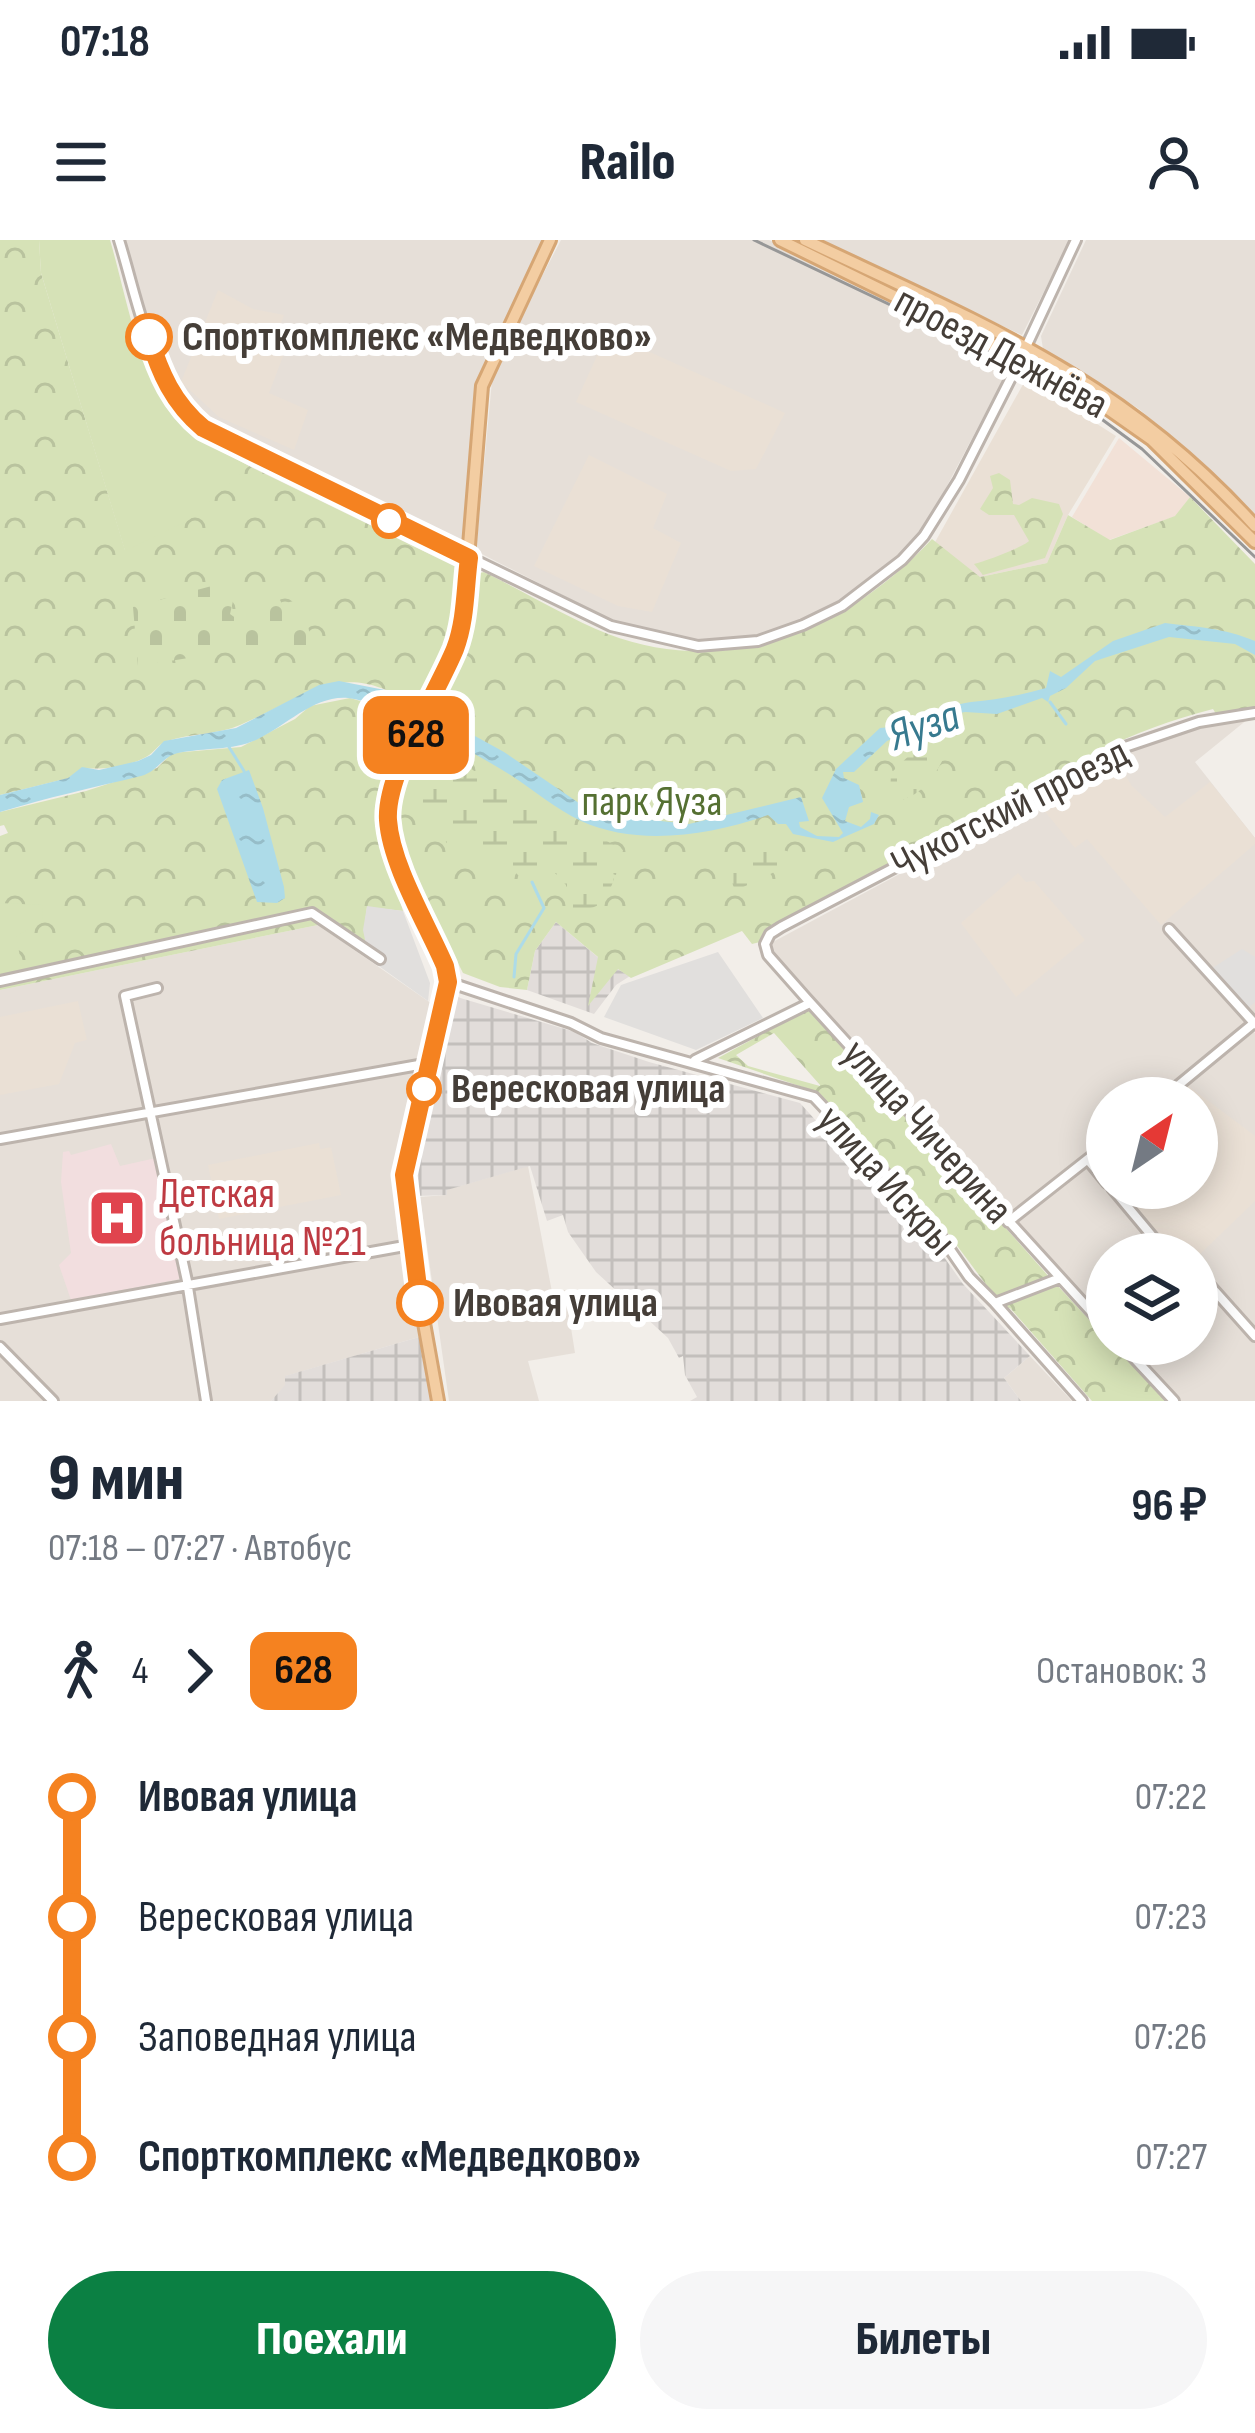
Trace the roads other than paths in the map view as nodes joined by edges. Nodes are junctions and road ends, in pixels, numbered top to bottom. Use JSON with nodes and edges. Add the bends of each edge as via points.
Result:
{"nodes":[{"id":1,"x":119,"y":240,"type":"edge"},
{"id":2,"x":550,"y":240,"type":"edge"},
{"id":3,"x":780,"y":240,"type":"edge"},
{"id":4,"x":806,"y":240,"type":"edge"},
{"id":5,"x":1076,"y":240,"type":"edge"},
{"id":6,"x":1025,"y":351,"type":"junction"},
{"id":7,"x":1255,"y":526,"type":"edge"},
{"id":8,"x":1255,"y":542,"type":"edge"},
{"id":9,"x":469,"y":558,"type":"junction"},
{"id":10,"x":1255,"y":713,"type":"edge"},
{"id":11,"x":1169,"y":928,"type":"dead end"},
{"id":12,"x":774,"y":931,"type":"joint"},
{"id":13,"x":380,"y":959,"type":"dead end"},
{"id":14,"x":0,"y":981,"type":"edge"},
{"id":15,"x":448,"y":982,"type":"junction"},
{"id":16,"x":157,"y":988,"type":"dead end"},
{"id":17,"x":810,"y":1002,"type":"junction"},
{"id":18,"x":1255,"y":1023,"type":"edge"},
{"id":19,"x":693,"y":1061,"type":"junction"},
{"id":20,"x":430,"y":1063,"type":"junction"},
{"id":21,"x":1189,"y":1077,"type":"edge"},
{"id":22,"x":153,"y":1111,"type":"junction"},
{"id":23,"x":0,"y":1138,"type":"edge"},
{"id":24,"x":1086,"y":1162,"type":"edge"},
{"id":25,"x":1129,"y":1209,"type":"edge"},
{"id":26,"x":1008,"y":1222,"type":"junction"},
{"id":27,"x":1149,"y":1233,"type":"edge"},
{"id":28,"x":410,"y":1245,"type":"junction"},
{"id":29,"x":1060,"y":1278,"type":"junction"},
{"id":30,"x":188,"y":1284,"type":"junction"},
{"id":31,"x":1218,"y":1295,"type":"edge"},
{"id":32,"x":995,"y":1304,"type":"junction"},
{"id":33,"x":1086,"y":1306,"type":"edge"},
{"id":34,"x":0,"y":1319,"type":"edge"},
{"id":35,"x":1255,"y":1336,"type":"edge"},
{"id":36,"x":0,"y":1347,"type":"edge"},
{"id":37,"x":1141,"y":1365,"type":"edge"},
{"id":38,"x":53,"y":1401,"type":"edge"},
{"id":39,"x":206,"y":1401,"type":"edge"},
{"id":40,"x":438,"y":1401,"type":"edge"},
{"id":41,"x":1082,"y":1401,"type":"edge"},
{"id":42,"x":1174,"y":1401,"type":"edge"}],
"edges":[{"from":1,"to":9,"type":"street","via":[[159,370],[184,412],[226,442]]},
{"from":2,"to":9,"type":"main road","via":[[482,386]]},
{"from":3,"to":6,"type":"main road","name":"проезд Дежнёва"},
{"from":4,"to":6,"type":"main road","name":"проезд Дежнёва"},
{"from":5,"to":6,"type":"street"},
{"from":6,"to":7,"type":"main road","name":"проезд Дежнёва","via":[[1071,370],[1147,422]]},
{"from":6,"to":8,"type":"main road","name":"проезд Дежнёва","via":[[1152,440]]},
{"from":6,"to":9,"type":"street","via":[[925,536],[856,596],[803,626],[698,646],[643,636]]},
{"from":9,"to":15,"type":"main road","via":[[460,632],[392,792],[389,828]]},
{"from":10,"to":12,"type":"street","name":"Чукотский проезд","via":[[1125,747]]},
{"from":11,"to":18,"type":"street"},
{"from":12,"to":17,"type":"street","name":"улица Чичерина","via":[[765,950]]},
{"from":13,"to":14,"type":"street","via":[[313,913]]},
{"from":15,"to":19,"type":"street","name":"улица Искры","via":[[601,1038]]},
{"from":15,"to":20,"type":"main road"},
{"from":16,"to":22,"type":"street","via":[[125,996]]},
{"from":17,"to":19,"type":"street"},
{"from":17,"to":26,"type":"street","name":"улица Чичерина"},
{"from":18,"to":21,"type":"street"},
{"from":19,"to":32,"type":"street","name":"улица Искры","via":[[814,1097]]},
{"from":20,"to":22,"type":"street"},
{"from":20,"to":28,"type":"main road","via":[[404,1175]]},
{"from":22,"to":23,"type":"street"},
{"from":22,"to":30,"type":"street"},
{"from":24,"to":26,"type":"street"},
{"from":25,"to":27,"type":"street"},
{"from":26,"to":29,"type":"street","name":"улица Чичерина"},
{"from":28,"to":30,"type":"street"},
{"from":28,"to":40,"type":"main road"},
{"from":29,"to":32,"type":"street"},
{"from":29,"to":33,"type":"street","name":"улица Чичерина"},
{"from":30,"to":34,"type":"street"},
{"from":30,"to":39,"type":"street"},
{"from":31,"to":35,"type":"street"},
{"from":32,"to":41,"type":"street","name":"улица Искры"},
{"from":36,"to":38,"type":"street"},
{"from":37,"to":42,"type":"street"}]}
